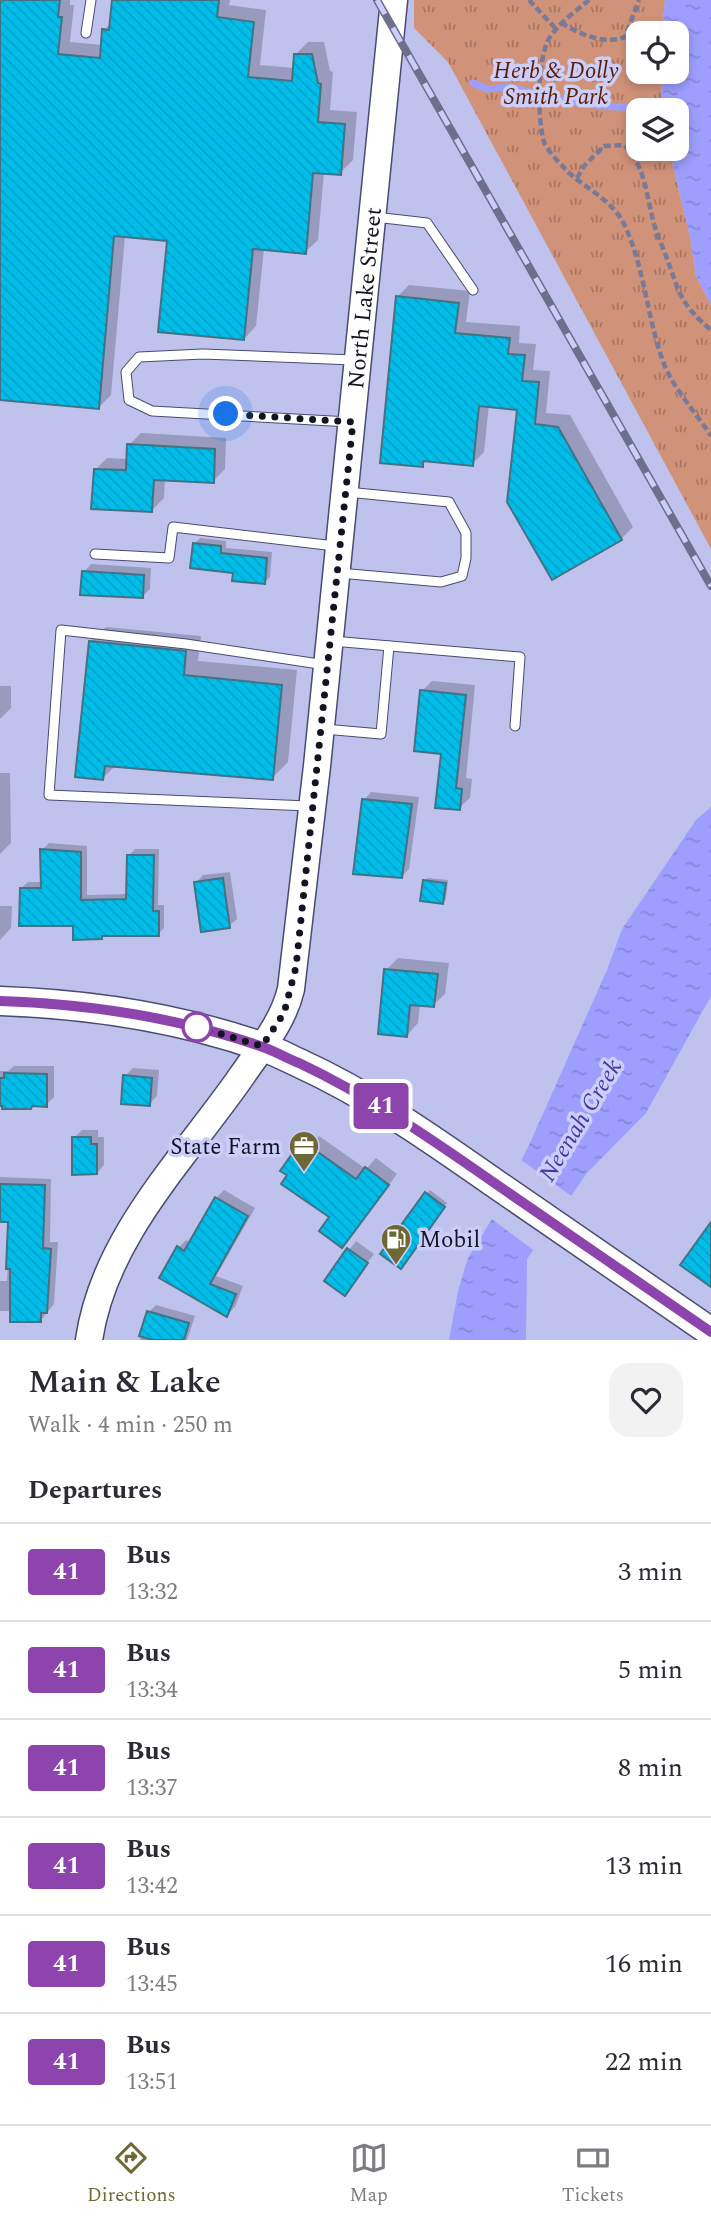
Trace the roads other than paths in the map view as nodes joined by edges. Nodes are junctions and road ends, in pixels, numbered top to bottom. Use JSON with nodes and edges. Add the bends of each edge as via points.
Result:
{"nodes":[{"id":1,"x":91,"y":0,"type":"edge"},
{"id":2,"x":394,"y":0,"type":"edge"},
{"id":3,"x":86,"y":33,"type":"dead end"},
{"id":4,"x":373,"y":217,"type":"junction"},
{"id":5,"x":473,"y":290,"type":"dead end"},
{"id":6,"x":359,"y":360,"type":"junction"},
{"id":7,"x":353,"y":422,"type":"junction"},
{"id":8,"x":346,"y":492,"type":"junction"},
{"id":9,"x":340,"y":546,"type":"junction"},
{"id":10,"x":95,"y":554,"type":"dead end"},
{"id":11,"x":337,"y":573,"type":"junction"},
{"id":12,"x":388,"y":646,"type":"junction"},
{"id":13,"x":329,"y":653,"type":"junction"},
{"id":14,"x":515,"y":726,"type":"dead end"},
{"id":15,"x":321,"y":729,"type":"junction"},
{"id":16,"x":313,"y":807,"type":"junction"},
{"id":17,"x":0,"y":1001,"type":"edge"},
{"id":18,"x":262,"y":1046,"type":"junction"},
{"id":19,"x":711,"y":1332,"type":"edge"},
{"id":20,"x":89,"y":1340,"type":"edge"}],
"edges":[{"from":1,"to":3,"type":"lane"},
{"from":2,"to":4,"type":"main road","name":"North Lake Street"},
{"from":4,"to":5,"type":"lane","via":[[427,223]]},
{"from":4,"to":6,"type":"main road","name":"North Lake Street"},
{"from":6,"to":7,"type":"main road","name":"North Lake Street"},
{"from":6,"to":7,"type":"lane","via":[[203,354],[139,357],[126,372],[129,400],[152,411]]},
{"from":7,"to":8,"type":"main road","name":"North Lake Street"},
{"from":8,"to":9,"type":"main road","name":"North Lake Street"},
{"from":8,"to":11,"type":"lane","via":[[449,502],[466,533],[466,558],[461,576],[441,582]]},
{"from":9,"to":10,"type":"lane","via":[[173,527],[169,558]]},
{"from":9,"to":11,"type":"main road","name":"North Lake Street"},
{"from":11,"to":13,"type":"main road","name":"North Lake Street"},
{"from":12,"to":13,"type":"lane"},
{"from":12,"to":14,"type":"lane","via":[[520,657]]},
{"from":12,"to":15,"type":"lane","via":[[381,734]]},
{"from":13,"to":15,"type":"main road","name":"North Lake Street"},
{"from":13,"to":16,"type":"lane","via":[[61,630],[49,795]]},
{"from":15,"to":16,"type":"main road","name":"North Lake Street"},
{"from":16,"to":18,"type":"main road","name":"North Lake Street","via":[[291,989],[284,1013]]},
{"from":17,"to":18,"type":"main road","via":[[144,1015]]},
{"from":18,"to":19,"type":"main road","via":[[376,1103]]},
{"from":18,"to":20,"type":"main road","name":"North Lake Street","via":[[127,1237],[99,1298]]}]}
